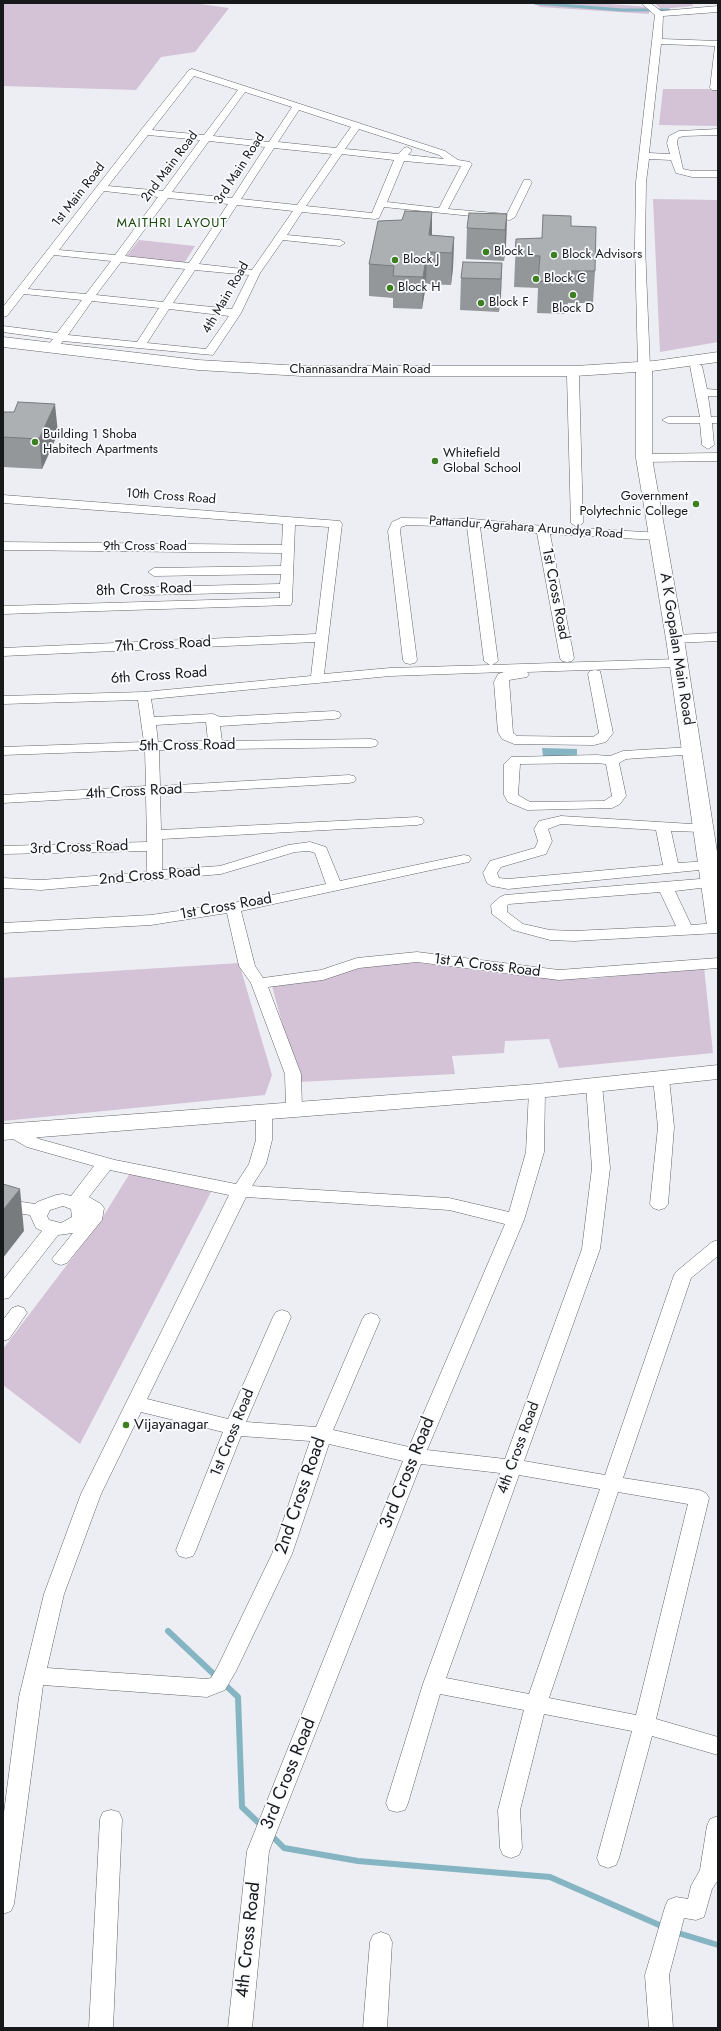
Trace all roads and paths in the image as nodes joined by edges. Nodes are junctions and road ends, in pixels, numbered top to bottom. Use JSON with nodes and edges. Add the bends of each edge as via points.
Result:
{"nodes":[{"id":1,"x":645,"y":3,"type":"edge"},
{"id":2,"x":718,"y":9,"type":"edge"},
{"id":3,"x":657,"y":12,"type":"junction"},
{"id":4,"x":658,"y":42,"type":"junction"},
{"id":5,"x":718,"y":44,"type":"edge"},
{"id":6,"x":718,"y":48,"type":"edge"},
{"id":7,"x":715,"y":88,"type":"dead end"},
{"id":8,"x":243,"y":89,"type":"junction"},
{"id":9,"x":297,"y":106,"type":"junction"},
{"id":10,"x":357,"y":126,"type":"junction"},
{"id":11,"x":144,"y":132,"type":"junction"},
{"id":12,"x":718,"y":132,"type":"edge"},
{"id":13,"x":208,"y":138,"type":"junction"},
{"id":14,"x":645,"y":142,"type":"junction"},
{"id":15,"x":664,"y":143,"type":"junction"},
{"id":16,"x":413,"y":144,"type":"junction"},
{"id":17,"x":272,"y":145,"type":"junction"},
{"id":18,"x":339,"y":152,"type":"junction"},
{"id":19,"x":644,"y":156,"type":"junction"},
{"id":20,"x":674,"y":157,"type":"junction"},
{"id":21,"x":400,"y":158,"type":"junction"},
{"id":22,"x":454,"y":162,"type":"junction"},
{"id":23,"x":718,"y":174,"type":"edge"},
{"id":24,"x":527,"y":182,"type":"dead end"},
{"id":25,"x":101,"y":188,"type":"junction"},
{"id":26,"x":166,"y":195,"type":"junction"},
{"id":27,"x":234,"y":202,"type":"junction"},
{"id":28,"x":381,"y":204,"type":"junction"},
{"id":29,"x":299,"y":210,"type":"junction"},
{"id":30,"x":442,"y":211,"type":"junction"},
{"id":31,"x":280,"y":237,"type":"junction"},
{"id":32,"x":340,"y":243,"type":"dead end"},
{"id":33,"x":51,"y":252,"type":"junction"},
{"id":34,"x":118,"y":259,"type":"junction"},
{"id":35,"x":192,"y":267,"type":"junction"},
{"id":36,"x":255,"y":273,"type":"junction"},
{"id":37,"x":21,"y":291,"type":"junction"},
{"id":38,"x":89,"y":298,"type":"junction"},
{"id":39,"x":166,"y":306,"type":"junction"},
{"id":40,"x":236,"y":313,"type":"junction"},
{"id":41,"x":3,"y":314,"type":"edge"},
{"id":42,"x":3,"y":329,"type":"edge"},
{"id":43,"x":3,"y":342,"type":"edge"},
{"id":44,"x":56,"y":342,"type":"junction"},
{"id":45,"x":140,"y":346,"type":"junction"},
{"id":46,"x":3,"y":348,"type":"edge"},
{"id":47,"x":718,"y":358,"type":"edge"},
{"id":48,"x":718,"y":363,"type":"edge"},
{"id":49,"x":175,"y":366,"type":"junction"},
{"id":50,"x":696,"y":366,"type":"junction"},
{"id":51,"x":644,"y":370,"type":"junction"},
{"id":52,"x":573,"y":376,"type":"junction"},
{"id":53,"x":702,"y":392,"type":"junction"},
{"id":54,"x":718,"y":393,"type":"edge"},
{"id":55,"x":668,"y":420,"type":"dead end"},
{"id":56,"x":706,"y":420,"type":"junction"},
{"id":57,"x":718,"y":420,"type":"edge"},
{"id":58,"x":708,"y":445,"type":"dead end"},
{"id":59,"x":718,"y":457,"type":"edge"},
{"id":60,"x":644,"y":458,"type":"junction"},
{"id":61,"x":3,"y":499,"type":"edge"},
{"id":62,"x":289,"y":521,"type":"junction"},
{"id":63,"x":577,"y":522,"type":"dead end"},
{"id":64,"x":473,"y":523,"type":"junction"},
{"id":65,"x":542,"y":530,"type":"junction"},
{"id":66,"x":658,"y":536,"type":"junction"},
{"id":67,"x":3,"y":546,"type":"edge"},
{"id":68,"x":161,"y":547,"type":"junction"},
{"id":69,"x":287,"y":549,"type":"junction"},
{"id":70,"x":286,"y":570,"type":"junction"},
{"id":71,"x":154,"y":572,"type":"junction"},
{"id":72,"x":285,"y":588,"type":"junction"},
{"id":73,"x":144,"y":591,"type":"junction"},
{"id":74,"x":135,"y":605,"type":"junction"},
{"id":75,"x":3,"y":610,"type":"edge"},
{"id":76,"x":718,"y":637,"type":"edge"},
{"id":77,"x":323,"y":638,"type":"junction"},
{"id":78,"x":675,"y":639,"type":"junction"},
{"id":79,"x":3,"y":652,"type":"edge"},
{"id":80,"x":567,"y":658,"type":"dead end"},
{"id":81,"x":410,"y":660,"type":"dead end"},
{"id":82,"x":491,"y":661,"type":"dead end"},
{"id":83,"x":679,"y":668,"type":"junction"},
{"id":84,"x":595,"y":674,"type":"junction"},
{"id":85,"x":317,"y":680,"type":"junction"},
{"id":86,"x":144,"y":696,"type":"junction"},
{"id":87,"x":3,"y":700,"type":"edge"},
{"id":88,"x":334,"y":715,"type":"dead end"},
{"id":89,"x":148,"y":721,"type":"junction"},
{"id":90,"x":213,"y":722,"type":"junction"},
{"id":91,"x":371,"y":743,"type":"dead end"},
{"id":92,"x":215,"y":745,"type":"junction"},
{"id":93,"x":152,"y":746,"type":"junction"},
{"id":94,"x":3,"y":751,"type":"edge"},
{"id":95,"x":692,"y":751,"type":"junction"},
{"id":96,"x":612,"y":761,"type":"junction"},
{"id":97,"x":349,"y":779,"type":"dead end"},
{"id":98,"x":153,"y":791,"type":"junction"},
{"id":99,"x":3,"y":800,"type":"edge"},
{"id":100,"x":417,"y":821,"type":"dead end"},
{"id":101,"x":663,"y":826,"type":"junction"},
{"id":102,"x":703,"y":828,"type":"junction"},
{"id":103,"x":155,"y":840,"type":"junction"},
{"id":104,"x":3,"y":850,"type":"edge"},
{"id":105,"x":464,"y":859,"type":"dead end"},
{"id":106,"x":709,"y":865,"type":"junction"},
{"id":107,"x":671,"y":868,"type":"junction"},
{"id":108,"x":156,"y":875,"type":"junction"},
{"id":109,"x":3,"y":883,"type":"edge"},
{"id":110,"x":712,"y":883,"type":"junction"},
{"id":111,"x":334,"y":885,"type":"junction"},
{"id":112,"x":665,"y":886,"type":"junction"},
{"id":113,"x":232,"y":908,"type":"junction"},
{"id":114,"x":718,"y":927,"type":"edge"},
{"id":115,"x":3,"y":928,"type":"edge"},
{"id":116,"x":686,"y":930,"type":"junction"},
{"id":117,"x":718,"y":963,"type":"edge"},
{"id":118,"x":259,"y":983,"type":"junction"},
{"id":119,"x":718,"y":1072,"type":"edge"},
{"id":120,"x":661,"y":1078,"type":"junction"},
{"id":121,"x":594,"y":1085,"type":"junction"},
{"id":122,"x":537,"y":1091,"type":"junction"},
{"id":123,"x":294,"y":1108,"type":"junction"},
{"id":124,"x":264,"y":1111,"type":"junction"},
{"id":125,"x":7,"y":1132,"type":"edge"},
{"id":126,"x":106,"y":1163,"type":"junction"},
{"id":127,"x":240,"y":1191,"type":"junction"},
{"id":128,"x":77,"y":1201,"type":"junction"},
{"id":129,"x":660,"y":1204,"type":"dead end"},
{"id":130,"x":3,"y":1205,"type":"edge"},
{"id":131,"x":40,"y":1211,"type":"junction"},
{"id":132,"x":515,"y":1220,"type":"junction"},
{"id":133,"x":52,"y":1229,"type":"junction"},
{"id":134,"x":718,"y":1246,"type":"edge"},
{"id":135,"x":61,"y":1259,"type":"dead end"},
{"id":136,"x":3,"y":1293,"type":"edge"},
{"id":137,"x":18,"y":1313,"type":"dead end"},
{"id":138,"x":282,"y":1317,"type":"dead end"},
{"id":139,"x":371,"y":1320,"type":"dead end"},
{"id":140,"x":3,"y":1334,"type":"edge"},
{"id":141,"x":137,"y":1404,"type":"junction"},
{"id":142,"x":234,"y":1428,"type":"junction"},
{"id":143,"x":322,"y":1435,"type":"junction"},
{"id":144,"x":415,"y":1456,"type":"junction"},
{"id":145,"x":513,"y":1467,"type":"junction"},
{"id":146,"x":612,"y":1484,"type":"junction"},
{"id":147,"x":186,"y":1550,"type":"dead end"},
{"id":148,"x":35,"y":1676,"type":"junction"},
{"id":149,"x":433,"y":1684,"type":"junction"},
{"id":150,"x":536,"y":1704,"type":"junction"},
{"id":151,"x":644,"y":1725,"type":"junction"},
{"id":152,"x":718,"y":1746,"type":"edge"},
{"id":153,"x":397,"y":1803,"type":"dead end"},
{"id":154,"x":111,"y":1819,"type":"dead end"},
{"id":155,"x":718,"y":1826,"type":"edge"},
{"id":156,"x":511,"y":1848,"type":"dead end"},
{"id":157,"x":258,"y":1851,"type":"joint"},
{"id":158,"x":608,"y":1858,"type":"dead end"},
{"id":159,"x":3,"y":1904,"type":"edge"},
{"id":160,"x":381,"y":1942,"type":"dead end"},
{"id":161,"x":101,"y":2028,"type":"edge"},
{"id":162,"x":240,"y":2028,"type":"edge"},
{"id":163,"x":375,"y":2028,"type":"edge"},
{"id":164,"x":661,"y":2028,"type":"edge"}],
"edges":[{"from":1,"to":3,"type":"street"},
{"from":2,"to":3,"type":"street"},
{"from":3,"to":4,"type":"street"},
{"from":4,"to":5,"type":"street"},
{"from":4,"to":14,"type":"street"},
{"from":6,"to":7,"type":"street"},
{"from":8,"to":9,"type":"street"},
{"from":8,"to":11,"type":"street","name":"1st Main Road","via":[[192,72]]},
{"from":8,"to":13,"type":"street","name":"2nd Main Road"},
{"from":9,"to":10,"type":"street"},
{"from":9,"to":17,"type":"street","name":"3rd Main Road"},
{"from":10,"to":16,"type":"street"},
{"from":10,"to":18,"type":"street","name":"4th Main Road"},
{"from":11,"to":13,"type":"street"},
{"from":11,"to":25,"type":"street","name":"1st Main Road"},
{"from":12,"to":15,"type":"street","via":[[682,133]]},
{"from":13,"to":17,"type":"street"},
{"from":13,"to":26,"type":"street","name":"2nd Main Road"},
{"from":14,"to":15,"type":"street"},
{"from":14,"to":19,"type":"street"},
{"from":15,"to":20,"type":"street"},
{"from":16,"to":21,"type":"street"},
{"from":16,"to":22,"type":"street","via":[[442,153]]},
{"from":17,"to":18,"type":"street"},
{"from":17,"to":27,"type":"street","name":"3rd Main Road"},
{"from":18,"to":21,"type":"street"},
{"from":18,"to":29,"type":"street","name":"4th Main Road"},
{"from":19,"to":20,"type":"street"},
{"from":19,"to":51,"type":"street","via":[[640,246]]},
{"from":20,"to":23,"type":"street","via":[[682,173]]},
{"from":21,"to":22,"type":"street"},
{"from":21,"to":28,"type":"street"},
{"from":22,"to":30,"type":"street","via":[[467,164]]},
{"from":24,"to":30,"type":"street","via":[[510,217]]},
{"from":25,"to":26,"type":"street"},
{"from":25,"to":33,"type":"street","name":"1st Main Road"},
{"from":26,"to":27,"type":"street"},
{"from":26,"to":34,"type":"street","name":"2nd Main Road"},
{"from":27,"to":29,"type":"street"},
{"from":27,"to":35,"type":"street","name":"3rd Main Road"},
{"from":28,"to":29,"type":"street","via":[[375,216]]},
{"from":28,"to":30,"type":"street"},
{"from":29,"to":31,"type":"street","name":"4th Main Road"},
{"from":31,"to":32,"type":"street"},
{"from":31,"to":36,"type":"street","name":"4th Main Road"},
{"from":33,"to":34,"type":"street"},
{"from":33,"to":37,"type":"street","name":"1st Main Road"},
{"from":34,"to":35,"type":"street"},
{"from":34,"to":38,"type":"street","name":"2nd Main Road"},
{"from":35,"to":36,"type":"street"},
{"from":35,"to":39,"type":"street","name":"3rd Main Road"},
{"from":36,"to":40,"type":"street","name":"4th Main Road"},
{"from":37,"to":38,"type":"street"},
{"from":37,"to":41,"type":"street","name":"1st Main Road"},
{"from":38,"to":39,"type":"street"},
{"from":38,"to":44,"type":"street","name":"2nd Main Road"},
{"from":39,"to":40,"type":"street"},
{"from":39,"to":45,"type":"street","name":"3rd Main Road"},
{"from":40,"to":45,"type":"street","name":"4th Main Road","via":[[209,353]]},
{"from":42,"to":44,"type":"street","name":"4th Main Road"},
{"from":43,"to":44,"type":"main road","name":"Channasandra Main Road"},
{"from":44,"to":45,"type":"street","name":"4th Main Road"},
{"from":44,"to":49,"type":"main road","name":"Channasandra Main Road"},
{"from":46,"to":49,"type":"main road","name":"Channasandra Main Road"},
{"from":47,"to":51,"type":"main road","name":"Channasandra Main Road"},
{"from":48,"to":50,"type":"main road","name":"Channasandra Main Road"},
{"from":49,"to":51,"type":"main road","name":"Channasandra Main Road","via":[[302,371]]},
{"from":49,"to":52,"type":"main road","name":"Channasandra Main Road","via":[[236,373],[301,376]]},
{"from":50,"to":51,"type":"main road","name":"Channasandra Main Road"},
{"from":50,"to":53,"type":"street"},
{"from":51,"to":52,"type":"main road","name":"Channasandra Main Road"},
{"from":51,"to":60,"type":"main road","name":"A K Gopalan Main Road"},
{"from":52,"to":63,"type":"street"},
{"from":53,"to":54,"type":"street"},
{"from":53,"to":56,"type":"street"},
{"from":55,"to":56,"type":"street"},
{"from":56,"to":57,"type":"street"},
{"from":56,"to":58,"type":"street"},
{"from":59,"to":60,"type":"street"},
{"from":60,"to":66,"type":"main road","name":"A K Gopalan Main Road"},
{"from":61,"to":62,"type":"street","name":"10th Cross Road"},
{"from":62,"to":69,"type":"street"},
{"from":62,"to":77,"type":"street","name":"10th Cross Road","via":[[336,524]]},
{"from":64,"to":65,"type":"street","name":"Pattandur Agrahara Arunodya Road"},
{"from":64,"to":81,"type":"street","name":"Pattandur Agrahara Arunodya Road","via":[[405,521],[396,525],[394,531]]},
{"from":64,"to":82,"type":"street"},
{"from":65,"to":66,"type":"street","name":"Pattandur Agrahara Arunodya Road"},
{"from":65,"to":80,"type":"street","name":"1st Cross Road"},
{"from":66,"to":78,"type":"main road","name":"A K Gopalan Main Road"},
{"from":67,"to":68,"type":"street","name":"9th Cross Road"},
{"from":68,"to":69,"type":"street","name":"9th Cross Road"},
{"from":68,"to":71,"type":"street"},
{"from":69,"to":70,"type":"street"},
{"from":70,"to":71,"type":"street"},
{"from":70,"to":72,"type":"street"},
{"from":71,"to":73,"type":"street"},
{"from":72,"to":73,"type":"street"},
{"from":72,"to":74,"type":"street","name":"8th Cross Road","via":[[286,602]]},
{"from":73,"to":74,"type":"street"},
{"from":74,"to":75,"type":"street","name":"8th Cross Road"},
{"from":76,"to":78,"type":"street"},
{"from":77,"to":79,"type":"street","name":"7th Cross Road"},
{"from":77,"to":85,"type":"street"},
{"from":78,"to":83,"type":"main road","name":"A K Gopalan Main Road"},
{"from":83,"to":84,"type":"street"},
{"from":83,"to":85,"type":"street","name":"6th Cross Road","via":[[390,672]]},
{"from":83,"to":95,"type":"main road","name":"A K Gopalan Main Road"},
{"from":84,"to":84,"type":"street","via":[[503,677],[501,682],[507,736],[514,740],[601,739],[606,733]]},
{"from":85,"to":86,"type":"street","name":"6th Cross Road"},
{"from":86,"to":87,"type":"street","name":"6th Cross Road"},
{"from":86,"to":89,"type":"street"},
{"from":88,"to":90,"type":"street"},
{"from":89,"to":90,"type":"street","via":[[213,718]]},
{"from":89,"to":93,"type":"street"},
{"from":90,"to":92,"type":"street"},
{"from":91,"to":92,"type":"street","name":"5th Cross Road"},
{"from":92,"to":93,"type":"street","name":"5th Cross Road"},
{"from":93,"to":94,"type":"street","name":"5th Cross Road"},
{"from":93,"to":98,"type":"street"},
{"from":95,"to":96,"type":"street","via":[[623,755]]},
{"from":95,"to":102,"type":"main road","name":"A K Gopalan Main Road"},
{"from":96,"to":96,"type":"street","via":[[516,760],[511,764],[511,795],[513,799],[527,806],[607,805],[619,796]]},
{"from":97,"to":98,"type":"street","name":"4th Cross Road"},
{"from":98,"to":99,"type":"street","name":"4th Cross Road"},
{"from":98,"to":103,"type":"street"},
{"from":100,"to":103,"type":"street","name":"3rd Cross Road"},
{"from":101,"to":102,"type":"street"},
{"from":101,"to":107,"type":"street"},
{"from":101,"to":107,"type":"street","via":[[560,820],[544,824],[541,829],[545,841],[541,851],[496,864],[490,873],[492,880],[508,884]]},
{"from":102,"to":106,"type":"main road","name":"A K Gopalan Main Road"},
{"from":103,"to":104,"type":"street","name":"3rd Cross Road"},
{"from":103,"to":108,"type":"street"},
{"from":105,"to":111,"type":"street","name":"1st Cross Road"},
{"from":106,"to":107,"type":"street"},
{"from":106,"to":110,"type":"main road","name":"A K Gopalan Main Road"},
{"from":108,"to":109,"type":"street","name":"2nd Cross Road","via":[[41,884]]},
{"from":108,"to":111,"type":"street","name":"2nd Cross Road","via":[[221,870],[293,848],[310,846],[321,850]]},
{"from":110,"to":112,"type":"street"},
{"from":110,"to":114,"type":"main road","name":"A K Gopalan Main Road"},
{"from":111,"to":113,"type":"street","name":"1st Cross Road"},
{"from":112,"to":116,"type":"street"},
{"from":112,"to":116,"type":"street","via":[[505,900],[499,905],[500,914],[518,927],[550,935]]},
{"from":113,"to":115,"type":"street","name":"1st Cross Road","via":[[152,920]]},
{"from":113,"to":118,"type":"street","via":[[247,966]]},
{"from":114,"to":116,"type":"street"},
{"from":117,"to":118,"type":"street","name":"1st A Cross Road","via":[[559,975],[417,957],[357,963],[323,975]]},
{"from":118,"to":123,"type":"street","via":[[293,1074]]},
{"from":119,"to":120,"type":"main road"},
{"from":120,"to":121,"type":"main road"},
{"from":120,"to":129,"type":"street","via":[[666,1127]]},
{"from":121,"to":122,"type":"main road"},
{"from":121,"to":145,"type":"street","name":"4th Cross Road","via":[[601,1168],[591,1249]]},
{"from":122,"to":123,"type":"main road"},
{"from":122,"to":132,"type":"street","name":"3rd Cross Road","via":[[536,1152]]},
{"from":123,"to":124,"type":"main road"},
{"from":124,"to":125,"type":"main road"},
{"from":124,"to":127,"type":"street","via":[[264,1140],[260,1157]]},
{"from":125,"to":126,"type":"street","via":[[33,1144]]},
{"from":126,"to":127,"type":"street"},
{"from":126,"to":128,"type":"street"},
{"from":127,"to":132,"type":"street","via":[[449,1204]]},
{"from":127,"to":141,"type":"street"},
{"from":128,"to":131,"type":"street","via":[[56,1201],[43,1206]]},
{"from":128,"to":133,"type":"street","via":[[82,1211],[79,1221],[68,1228]]},
{"from":128,"to":135,"type":"street","via":[[95,1208],[93,1220]]},
{"from":130,"to":131,"type":"street"},
{"from":131,"to":133,"type":"street","via":[[39,1220]]},
{"from":132,"to":144,"type":"street","name":"3rd Cross Road"},
{"from":133,"to":136,"type":"street"},
{"from":134,"to":146,"type":"street","via":[[683,1275]]},
{"from":137,"to":140,"type":"street"},
{"from":138,"to":142,"type":"street","name":"1st Cross Road"},
{"from":139,"to":143,"type":"street","name":"2nd Cross Road"},
{"from":141,"to":142,"type":"street"},
{"from":141,"to":148,"type":"street","via":[[91,1494],[54,1594]]},
{"from":142,"to":143,"type":"street"},
{"from":142,"to":147,"type":"street","name":"1st Cross Road"},
{"from":143,"to":144,"type":"street"},
{"from":143,"to":148,"type":"street","name":"2nd Cross Road","via":[[282,1554],[218,1684],[207,1688]]},
{"from":144,"to":145,"type":"street"},
{"from":144,"to":157,"type":"street","name":"3rd Cross Road"},
{"from":145,"to":146,"type":"street"},
{"from":145,"to":149,"type":"street","name":"4th Cross Road"},
{"from":146,"to":150,"type":"street"},
{"from":146,"to":151,"type":"street","via":[[699,1498]]},
{"from":148,"to":159,"type":"street","via":[[30,1697]]},
{"from":149,"to":150,"type":"street"},
{"from":149,"to":153,"type":"street","name":"4th Cross Road"},
{"from":150,"to":151,"type":"street"},
{"from":150,"to":156,"type":"street","via":[[509,1810]]},
{"from":151,"to":152,"type":"street"},
{"from":151,"to":158,"type":"street"},
{"from":154,"to":161,"type":"street"},
{"from":155,"to":164,"type":"street","via":[[711,1872],[702,1886],[696,1910],[676,1908],[657,1975]]},
{"from":157,"to":162,"type":"street","name":"4th Cross Road"},
{"from":160,"to":163,"type":"street"}]}
